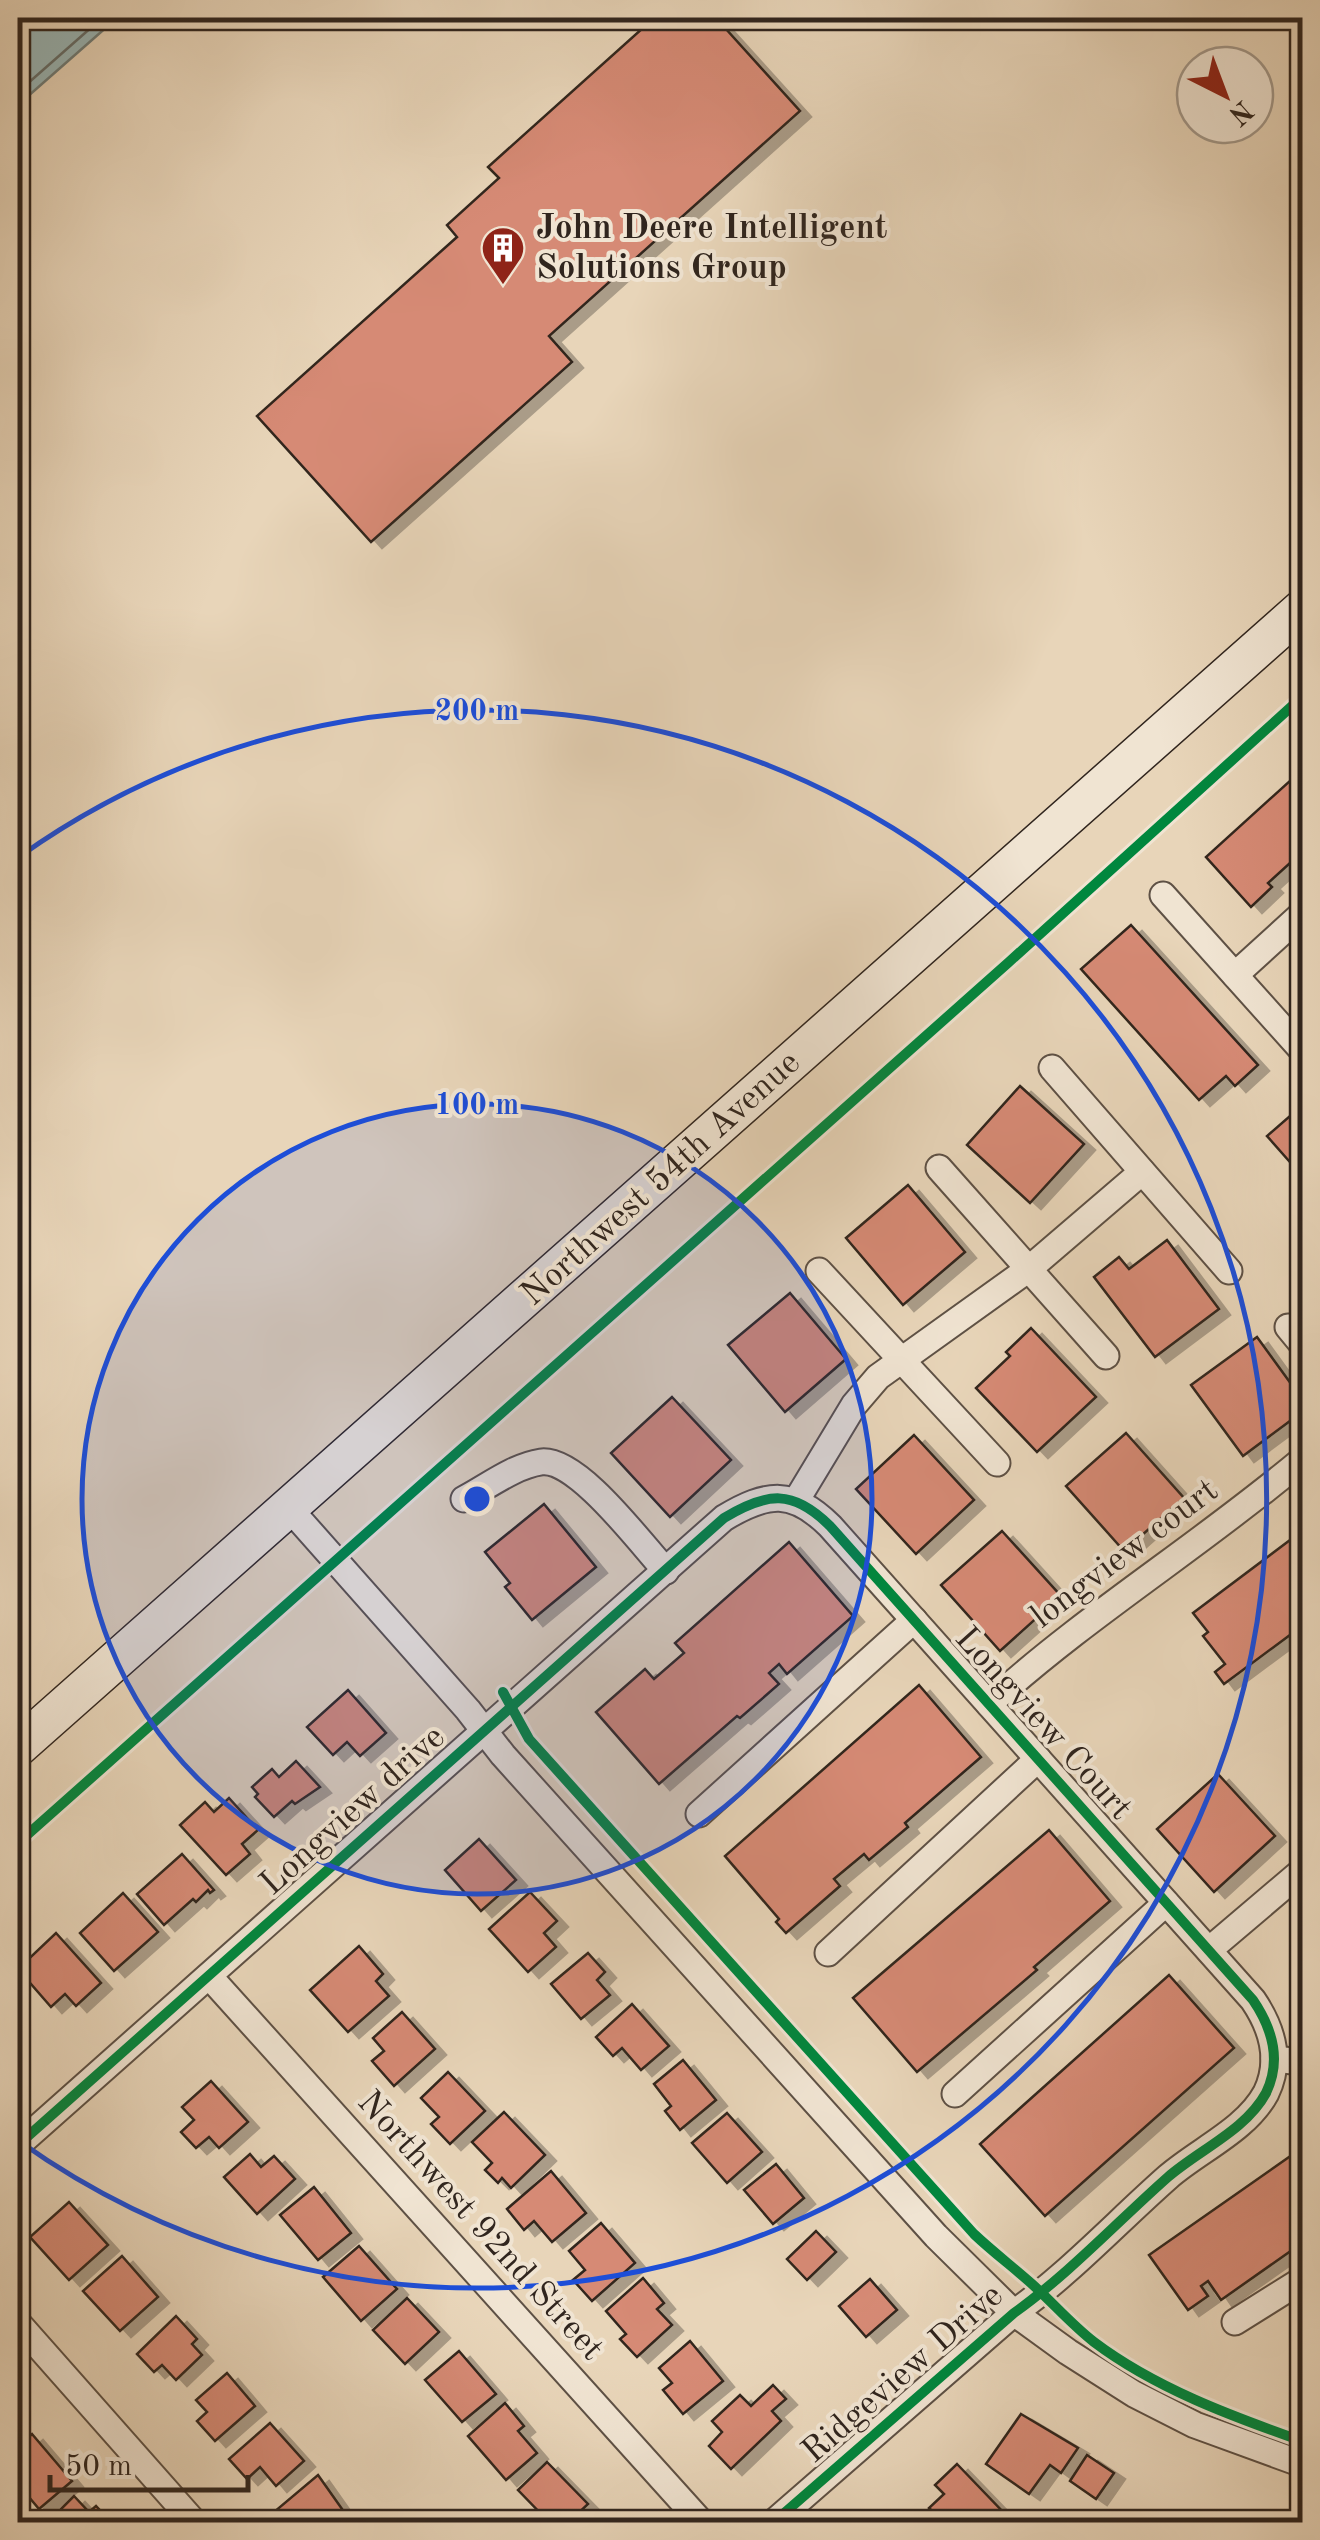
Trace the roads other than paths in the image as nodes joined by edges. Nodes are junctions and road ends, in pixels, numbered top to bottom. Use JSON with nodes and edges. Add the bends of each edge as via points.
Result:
{"nodes":[{"id":1,"x":1302,"y":609,"type":"edge"},
{"id":2,"x":1163,"y":895,"type":"dead end"},
{"id":3,"x":1302,"y":914,"type":"edge"},
{"id":4,"x":1234,"y":975,"type":"junction"},
{"id":5,"x":1302,"y":1050,"type":"edge"},
{"id":6,"x":1052,"y":1068,"type":"dead end"},
{"id":7,"x":939,"y":1168,"type":"dead end"},
{"id":8,"x":1142,"y":1172,"type":"junction"},
{"id":9,"x":1030,"y":1268,"type":"junction"},
{"id":10,"x":819,"y":1271,"type":"dead end"},
{"id":11,"x":1230,"y":1271,"type":"dead end"},
{"id":12,"x":1106,"y":1356,"type":"dead end"},
{"id":13,"x":900,"y":1361,"type":"junction"},
{"id":14,"x":1302,"y":1460,"type":"edge"},
{"id":15,"x":997,"y":1463,"type":"dead end"},
{"id":16,"x":464,"y":1499,"type":"dead end"},
{"id":17,"x":796,"y":1501,"type":"junction"},
{"id":18,"x":289,"y":1508,"type":"junction"},
{"id":19,"x":666,"y":1571,"type":"junction"},
{"id":20,"x":914,"y":1620,"type":"junction"},
{"id":21,"x":989,"y":1704,"type":"junction"},
{"id":22,"x":485,"y":1732,"type":"junction"},
{"id":23,"x":18,"y":1747,"type":"edge"},
{"id":24,"x":1038,"y":1759,"type":"junction"},
{"id":25,"x":698,"y":1814,"type":"dead end"},
{"id":26,"x":1302,"y":1871,"type":"edge"},
{"id":27,"x":1166,"y":1903,"type":"junction"},
{"id":28,"x":1209,"y":1950,"type":"junction"},
{"id":29,"x":828,"y":1954,"type":"dead end"},
{"id":30,"x":209,"y":1976,"type":"junction"},
{"id":31,"x":1274,"y":2059,"type":"junction"},
{"id":32,"x":1302,"y":2062,"type":"edge"},
{"id":33,"x":955,"y":2094,"type":"dead end"},
{"id":34,"x":18,"y":2145,"type":"edge"},
{"id":35,"x":1302,"y":2280,"type":"edge"},
{"id":36,"x":1014,"y":2313,"type":"junction"},
{"id":37,"x":1236,"y":2322,"type":"dead end"},
{"id":38,"x":18,"y":2323,"type":"edge"},
{"id":39,"x":1302,"y":2464,"type":"edge"},
{"id":40,"x":194,"y":2522,"type":"edge"},
{"id":41,"x":701,"y":2522,"type":"edge"},
{"id":42,"x":774,"y":2522,"type":"edge"}],
"edges":[{"from":1,"to":18,"type":"street","name":"Northwest 54th Avenue"},
{"from":2,"to":4,"type":"street"},
{"from":3,"to":4,"type":"street"},
{"from":4,"to":5,"type":"street"},
{"from":6,"to":8,"type":"street"},
{"from":7,"to":9,"type":"street"},
{"from":8,"to":9,"type":"street"},
{"from":8,"to":11,"type":"street"},
{"from":9,"to":12,"type":"street"},
{"from":9,"to":13,"type":"street"},
{"from":10,"to":13,"type":"street"},
{"from":13,"to":15,"type":"street"},
{"from":13,"to":17,"type":"street","via":[[854,1405]]},
{"from":14,"to":21,"type":"street","name":"longview court"},
{"from":16,"to":19,"type":"street","via":[[517,1470],[552,1462],[583,1480]]},
{"from":17,"to":19,"type":"street","name":"Longview drive","via":[[754,1500]]},
{"from":17,"to":20,"type":"street","name":"Longview Court","via":[[830,1526]]},
{"from":18,"to":22,"type":"street"},
{"from":18,"to":23,"type":"street","name":"Northwest 54th Avenue"},
{"from":19,"to":22,"type":"street","name":"Longview drive"},
{"from":20,"to":21,"type":"street","name":"Longview Court"},
{"from":20,"to":25,"type":"street","name":"longview court"},
{"from":21,"to":24,"type":"street","name":"Longview Court"},
{"from":22,"to":30,"type":"street","name":"Longview drive"},
{"from":22,"to":36,"type":"street","via":[[936,2236]]},
{"from":24,"to":27,"type":"street","name":"Longview Court"},
{"from":24,"to":29,"type":"street","name":"longview court"},
{"from":26,"to":28,"type":"street"},
{"from":27,"to":28,"type":"street","name":"Longview Court"},
{"from":27,"to":33,"type":"street"},
{"from":28,"to":31,"type":"street","name":"Longview Court","via":[[1266,2020]]},
{"from":30,"to":34,"type":"street","name":"Longview drive"},
{"from":30,"to":41,"type":"street","name":"Northwest 92nd Street"},
{"from":31,"to":32,"type":"street"},
{"from":31,"to":36,"type":"street","name":"Ridgeview Drive","via":[[1255,2109]]},
{"from":35,"to":37,"type":"street"},
{"from":36,"to":39,"type":"street","via":[[1134,2394],[1195,2425]]},
{"from":36,"to":42,"type":"street","name":"Ridgeview Drive"},
{"from":38,"to":40,"type":"street"}]}
